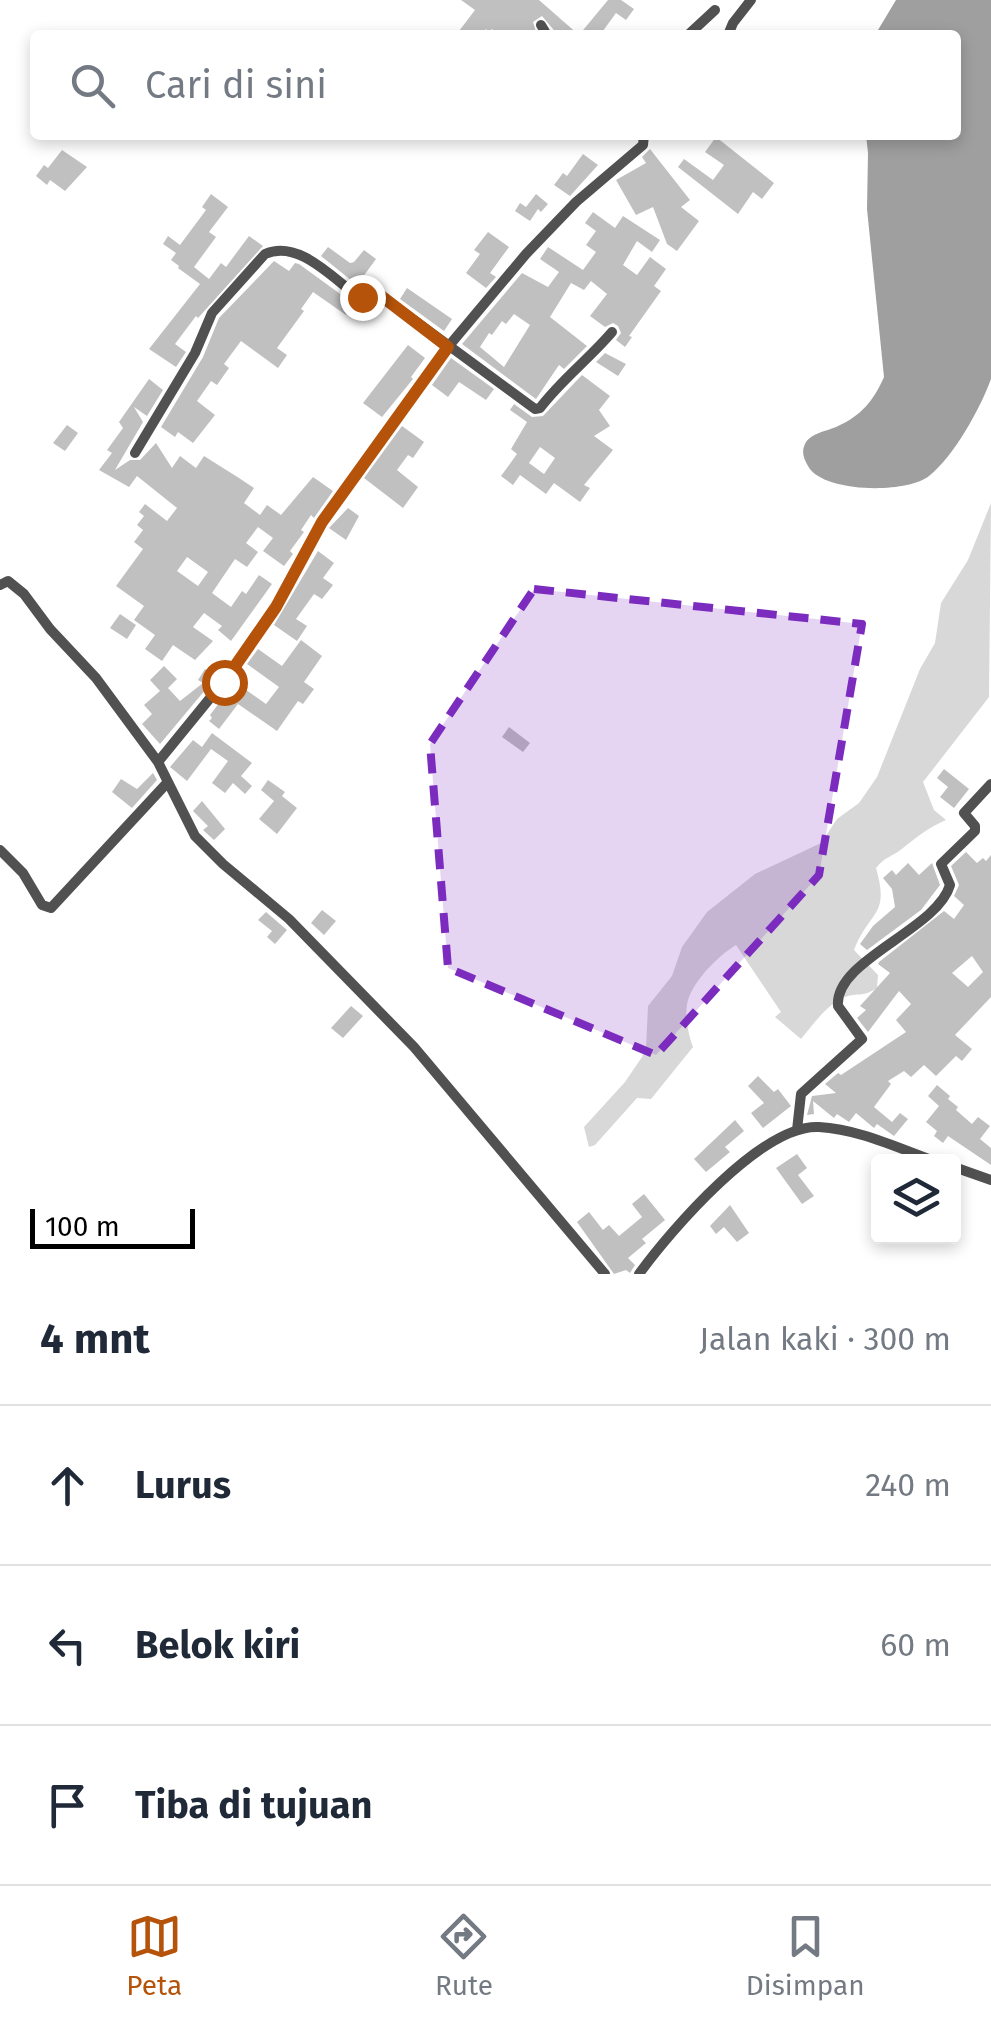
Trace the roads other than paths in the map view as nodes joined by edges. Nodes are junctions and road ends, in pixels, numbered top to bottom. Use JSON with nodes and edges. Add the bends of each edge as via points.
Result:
{"nodes":[{"id":1,"x":750,"y":0,"type":"edge"},
{"id":2,"x":714,"y":10,"type":"dead end"},
{"id":3,"x":693,"y":30,"type":"edge"},
{"id":4,"x":731,"y":30,"type":"edge"},
{"id":5,"x":643,"y":140,"type":"edge"},
{"id":6,"x":612,"y":332,"type":"dead end"},
{"id":7,"x":448,"y":347,"type":"junction"},
{"id":8,"x":136,"y":453,"type":"dead end"},
{"id":9,"x":0,"y":585,"type":"edge"},
{"id":10,"x":158,"y":762,"type":"junction"},
{"id":11,"x":167,"y":783,"type":"junction"},
{"id":12,"x":991,"y":784,"type":"edge"},
{"id":13,"x":0,"y":850,"type":"edge"},
{"id":14,"x":797,"y":1130,"type":"junction"},
{"id":15,"x":914,"y":1154,"type":"edge"},
{"id":16,"x":961,"y":1169,"type":"edge"},
{"id":17,"x":991,"y":1180,"type":"edge"},
{"id":18,"x":605,"y":1274,"type":"edge"},
{"id":19,"x":639,"y":1274,"type":"edge"}],
"edges":[{"from":1,"to":4,"type":"street"},
{"from":2,"to":3,"type":"street"},
{"from":5,"to":7,"type":"street","via":[[496,286]]},
{"from":6,"to":7,"type":"street","via":[[537,409]]},
{"from":7,"to":8,"type":"street","via":[[376,292],[360,298],[297,253],[272,251],[213,311]]},
{"from":7,"to":10,"type":"street","via":[[322,522],[276,607],[224,682]]},
{"from":9,"to":10,"type":"street","via":[[8,581],[24,594]]},
{"from":10,"to":11,"type":"street"},
{"from":11,"to":13,"type":"street","via":[[50,908]]},
{"from":11,"to":18,"type":"street","via":[[196,836],[301,930],[414,1047]]},
{"from":12,"to":14,"type":"street","via":[[964,813],[975,831],[941,864],[950,885],[945,898],[840,990],[838,1006],[862,1039],[801,1094]]},
{"from":14,"to":15,"type":"street","via":[[861,1135]]},
{"from":14,"to":19,"type":"street","via":[[749,1158],[675,1228]]},
{"from":16,"to":17,"type":"street"}]}
